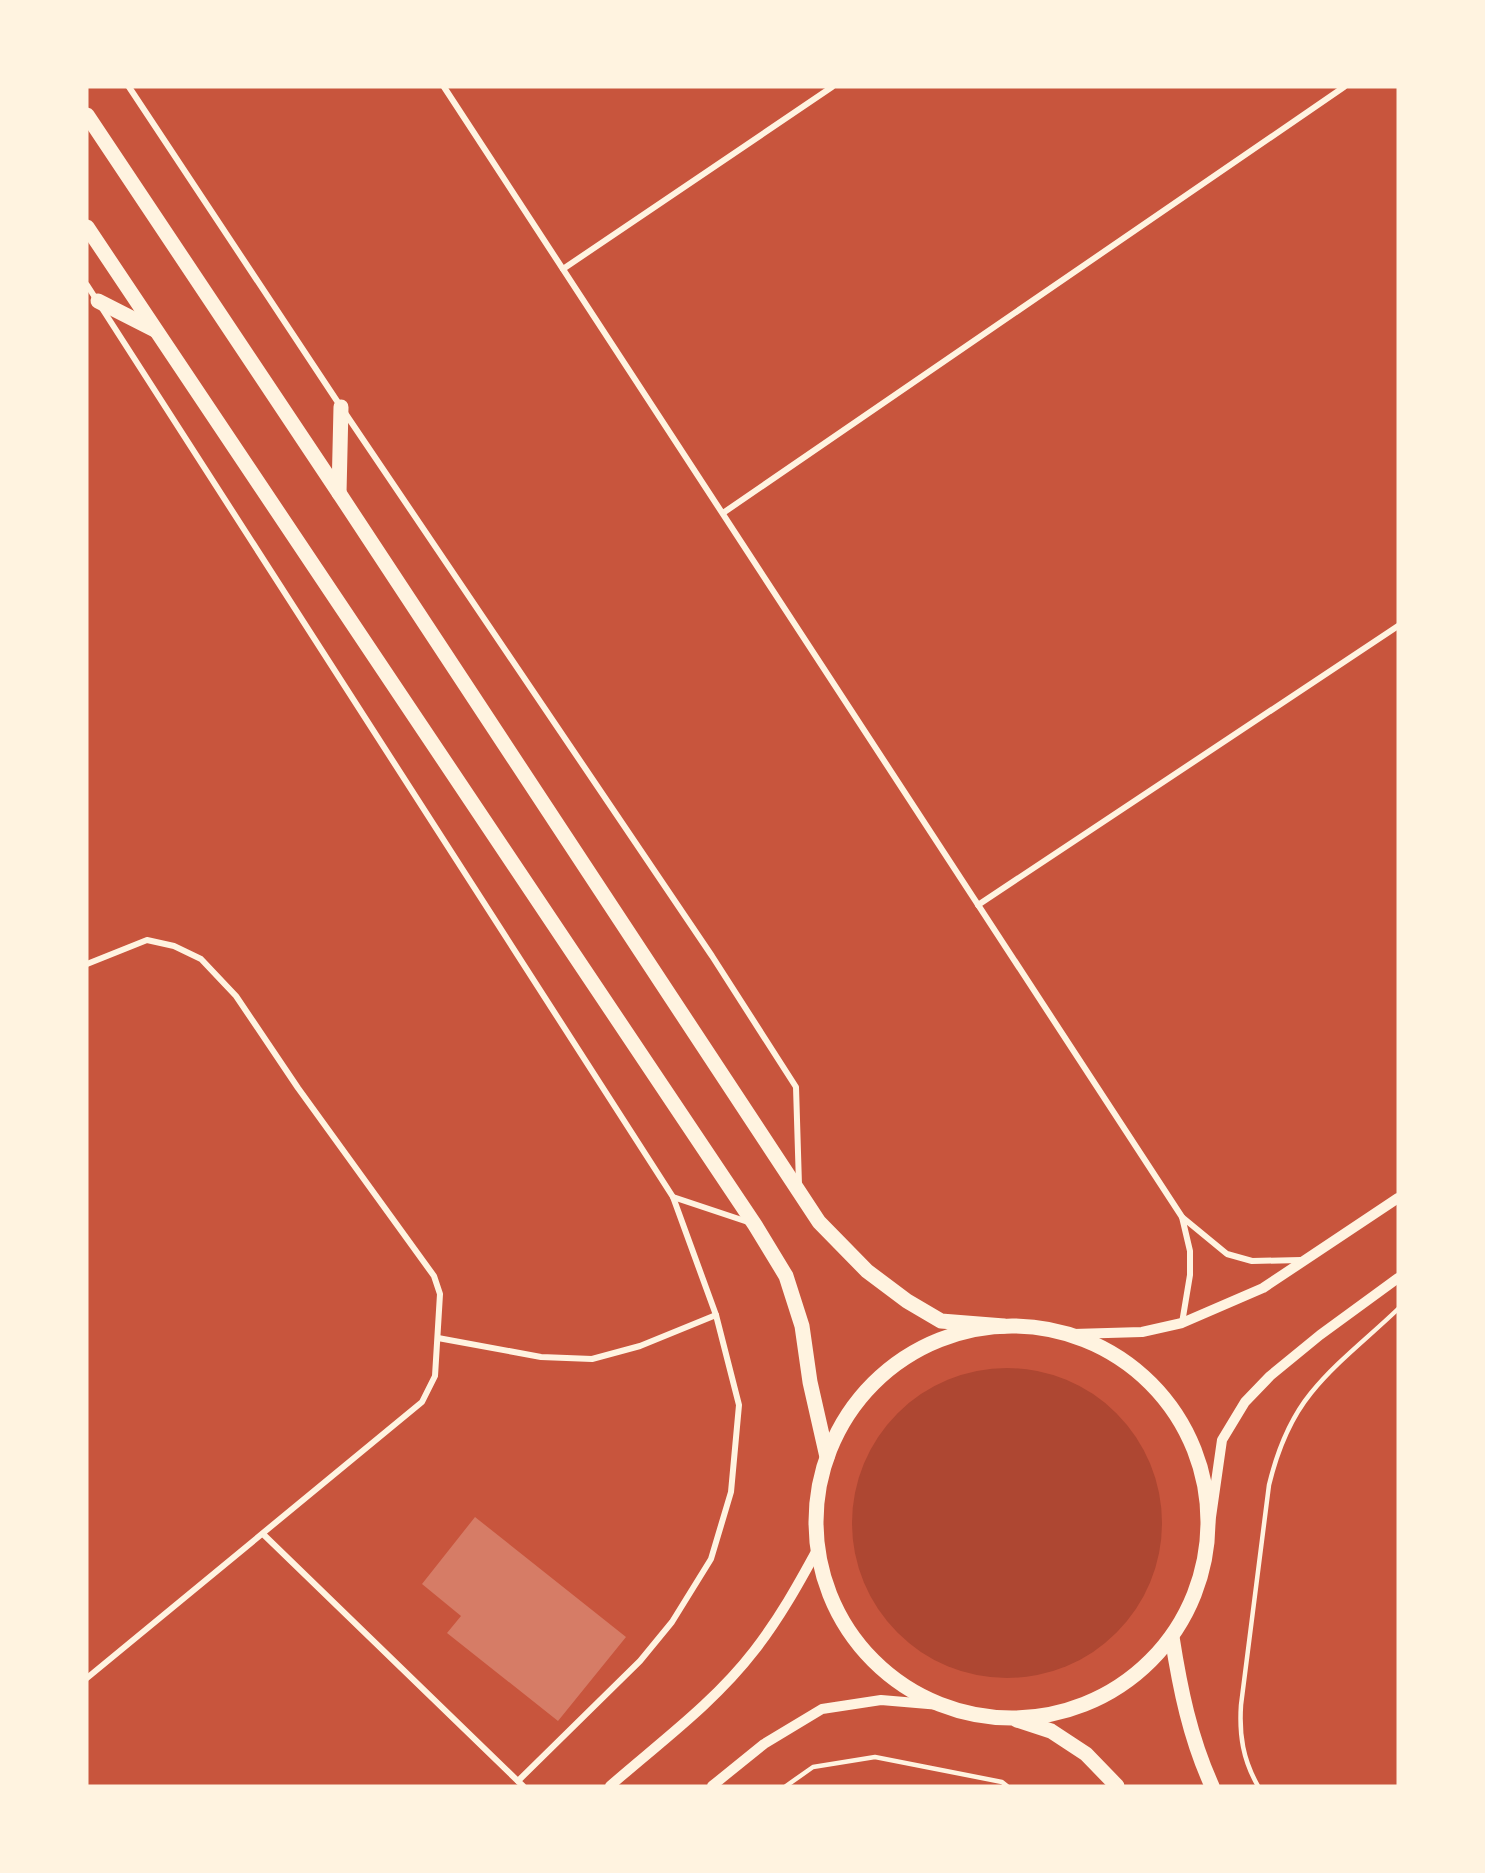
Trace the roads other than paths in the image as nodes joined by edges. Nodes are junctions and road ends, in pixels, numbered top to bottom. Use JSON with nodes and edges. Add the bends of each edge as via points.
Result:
{"nodes":[{"id":1,"x":129,"y":87,"type":"edge"},
{"id":2,"x":444,"y":87,"type":"edge"},
{"id":3,"x":831,"y":87,"type":"edge"},
{"id":4,"x":1344,"y":87,"type":"edge"},
{"id":5,"x":87,"y":115,"type":"edge"},
{"id":6,"x":87,"y":227,"type":"edge"},
{"id":7,"x":563,"y":269,"type":"junction"},
{"id":8,"x":87,"y":285,"type":"edge"},
{"id":9,"x":98,"y":302,"type":"junction"},
{"id":10,"x":155,"y":330,"type":"junction"},
{"id":11,"x":341,"y":407,"type":"junction"},
{"id":12,"x":339,"y":493,"type":"junction"},
{"id":13,"x":723,"y":513,"type":"junction"},
{"id":14,"x":1398,"y":626,"type":"edge"},
{"id":15,"x":978,"y":905,"type":"junction"},
{"id":16,"x":87,"y":964,"type":"edge"},
{"id":17,"x":799,"y":1192,"type":"junction"},
{"id":18,"x":673,"y":1197,"type":"junction"},
{"id":19,"x":1398,"y":1198,"type":"edge"},
{"id":20,"x":1182,"y":1217,"type":"junction"},
{"id":21,"x":755,"y":1225,"type":"junction"},
{"id":22,"x":1305,"y":1260,"type":"junction"},
{"id":23,"x":1398,"y":1278,"type":"edge"},
{"id":24,"x":1398,"y":1310,"type":"edge"},
{"id":25,"x":716,"y":1315,"type":"junction"},
{"id":26,"x":1182,"y":1323,"type":"junction"},
{"id":27,"x":1004,"y":1326,"type":"junction"},
{"id":28,"x":1073,"y":1334,"type":"junction"},
{"id":29,"x":438,"y":1338,"type":"junction"},
{"id":30,"x":827,"y":1457,"type":"junction"},
{"id":31,"x":1209,"y":1531,"type":"junction"},
{"id":32,"x":263,"y":1534,"type":"junction"},
{"id":33,"x":818,"y":1550,"type":"junction"},
{"id":34,"x":1172,"y":1637,"type":"junction"},
{"id":35,"x":87,"y":1678,"type":"edge"},
{"id":36,"x":940,"y":1705,"type":"junction"},
{"id":37,"x":1012,"y":1718,"type":"junction"},
{"id":38,"x":521,"y":1783,"type":"edge"},
{"id":39,"x":610,"y":1786,"type":"edge"},
{"id":40,"x":712,"y":1786,"type":"edge"},
{"id":41,"x":786,"y":1786,"type":"edge"},
{"id":42,"x":1007,"y":1786,"type":"edge"},
{"id":43,"x":1118,"y":1786,"type":"edge"},
{"id":44,"x":1212,"y":1786,"type":"edge"},
{"id":45,"x":1258,"y":1786,"type":"edge"}],
"edges":[{"from":1,"to":11,"type":"street"},
{"from":2,"to":7,"type":"street"},
{"from":3,"to":7,"type":"street"},
{"from":4,"to":13,"type":"street"},
{"from":5,"to":12,"type":"main road"},
{"from":6,"to":10,"type":"main road"},
{"from":7,"to":13,"type":"street"},
{"from":8,"to":9,"type":"street"},
{"from":9,"to":10,"type":"main road"},
{"from":9,"to":18,"type":"street"},
{"from":10,"to":21,"type":"main road"},
{"from":11,"to":12,"type":"main road"},
{"from":11,"to":17,"type":"street","via":[[712,956],[796,1087]]},
{"from":12,"to":17,"type":"main road"},
{"from":13,"to":15,"type":"street"},
{"from":14,"to":15,"type":"street"},
{"from":15,"to":20,"type":"street"},
{"from":16,"to":29,"type":"street","via":[[147,940],[174,946],[201,959],[236,996],[434,1276],[440,1294]]},
{"from":17,"to":27,"type":"main road","via":[[819,1222],[867,1271],[907,1301],[941,1321]]},
{"from":18,"to":21,"type":"street"},
{"from":18,"to":25,"type":"street"},
{"from":19,"to":22,"type":"street"},
{"from":20,"to":22,"type":"street","via":[[1227,1254],[1252,1261]]},
{"from":20,"to":26,"type":"street","via":[[1190,1251]]},
{"from":21,"to":30,"type":"main road","via":[[786,1276],[802,1326]]},
{"from":22,"to":26,"type":"street","via":[[1263,1288]]},
{"from":23,"to":31,"type":"street","via":[[1320,1335],[1245,1401],[1222,1440]]},
{"from":24,"to":45,"type":"lane","via":[[1311,1393],[1276,1457],[1240,1705],[1243,1754]]},
{"from":25,"to":29,"type":"street","via":[[640,1346],[592,1359],[541,1357]]},
{"from":25,"to":38,"type":"street","via":[[740,1405],[731,1492],[711,1559],[672,1622],[640,1661]]},
{"from":26,"to":28,"type":"street","via":[[1142,1332]]},
{"from":27,"to":28,"type":"main road","via":[[1039,1327]]},
{"from":27,"to":30,"type":"main road","via":[[958,1333],[916,1351],[878,1379],[848,1415]]},
{"from":28,"to":31,"type":"main road","via":[[1119,1356],[1158,1390],[1188,1432],[1205,1480]]},
{"from":29,"to":32,"type":"street","via":[[435,1376],[422,1402]]},
{"from":30,"to":33,"type":"main road","via":[[819,1487]]},
{"from":31,"to":34,"type":"main road","via":[[1203,1564]]},
{"from":32,"to":35,"type":"street"},
{"from":32,"to":38,"type":"street"},
{"from":33,"to":36,"type":"main road","via":[[832,1600],[858,1644],[895,1680]]},
{"from":33,"to":39,"type":"street","via":[[785,1609],[753,1652],[715,1695]]},
{"from":34,"to":37,"type":"main road","via":[[1140,1671],[1101,1697],[1057,1713]]},
{"from":34,"to":44,"type":"main road","via":[[1190,1726]]},
{"from":36,"to":37,"type":"main road","via":[[976,1715]]},
{"from":36,"to":40,"type":"street","via":[[881,1700],[822,1709],[764,1744]]},
{"from":37,"to":43,"type":"main road","via":[[1051,1731],[1086,1754]]},
{"from":41,"to":42,"type":"lane","via":[[813,1767],[875,1758]]}]}
